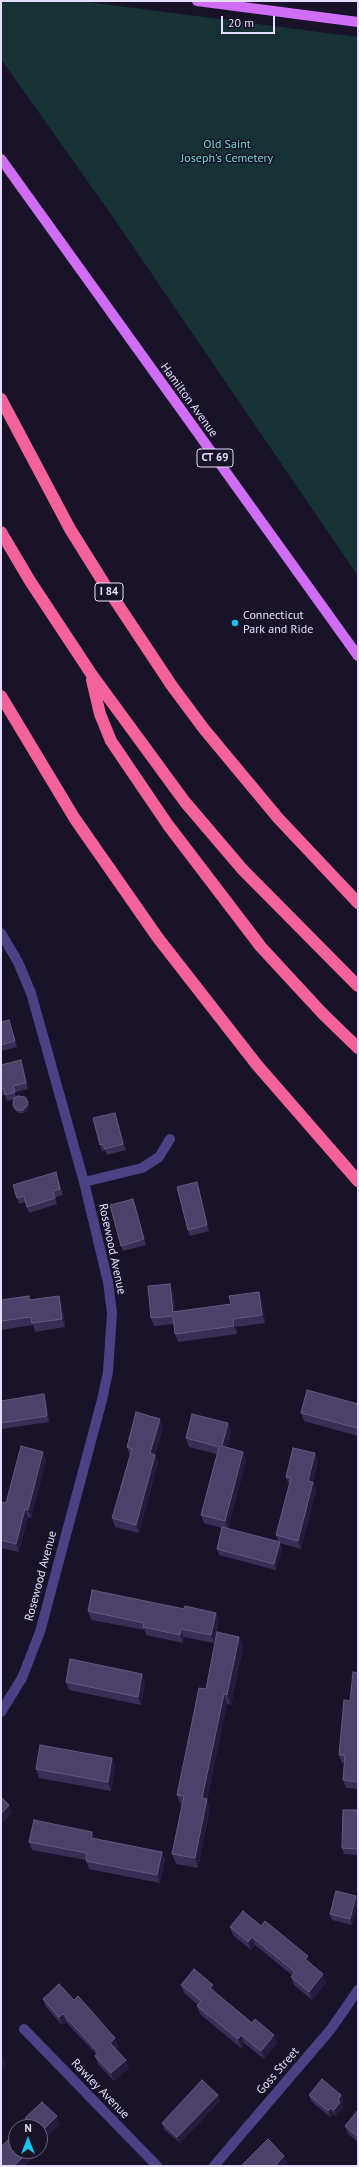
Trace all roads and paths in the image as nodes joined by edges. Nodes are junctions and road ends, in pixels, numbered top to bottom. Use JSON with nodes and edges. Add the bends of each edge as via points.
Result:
{"nodes":[{"id":1,"x":197,"y":1,"type":"edge"},
{"id":2,"x":358,"y":22,"type":"edge"},
{"id":3,"x":1,"y":159,"type":"edge"},
{"id":4,"x":1,"y":399,"type":"edge"},
{"id":5,"x":1,"y":532,"type":"edge"},
{"id":6,"x":358,"y":656,"type":"edge"},
{"id":7,"x":92,"y":675,"type":"junction"},
{"id":8,"x":1,"y":696,"type":"edge"},
{"id":9,"x":358,"y":904,"type":"edge"},
{"id":10,"x":1,"y":933,"type":"edge"},
{"id":11,"x":358,"y":986,"type":"edge"},
{"id":12,"x":358,"y":1048,"type":"edge"},
{"id":13,"x":170,"y":1139,"type":"dead end"},
{"id":14,"x":358,"y":1181,"type":"edge"},
{"id":15,"x":84,"y":1182,"type":"junction"},
{"id":16,"x":1,"y":1712,"type":"edge"},
{"id":17,"x":358,"y":1990,"type":"edge"},
{"id":18,"x":24,"y":2029,"type":"dead end"},
{"id":19,"x":157,"y":2166,"type":"edge"},
{"id":20,"x":214,"y":2166,"type":"edge"}],
"edges":[{"from":1,"to":2,"type":"main road"},
{"from":3,"to":6,"type":"main road","name":"Hamilton Avenue","number":"CT 69"},
{"from":4,"to":9,"type":"highway","number":"I 84","via":[[70,529],[172,686],[278,818]]},
{"from":5,"to":7,"type":"highway"},
{"from":7,"to":11,"type":"highway","via":[[156,764],[219,843],[266,895]]},
{"from":7,"to":12,"type":"highway","via":[[97,704],[107,734],[168,826],[262,946],[323,1014]]},
{"from":8,"to":14,"type":"highway","via":[[75,819],[158,938],[257,1065]]},
{"from":10,"to":15,"type":"street","name":"Rosewood Avenue","via":[[18,962],[31,993]]},
{"from":13,"to":15,"type":"street","via":[[159,1157],[142,1168]]},
{"from":15,"to":16,"type":"street","name":"Rosewood Avenue","via":[[112,1314],[108,1372],[40,1632],[22,1678]]},
{"from":17,"to":20,"type":"street","name":"Goss Street","via":[[331,2029]]},
{"from":18,"to":19,"type":"street","name":"Rawley Avenue"}]}
